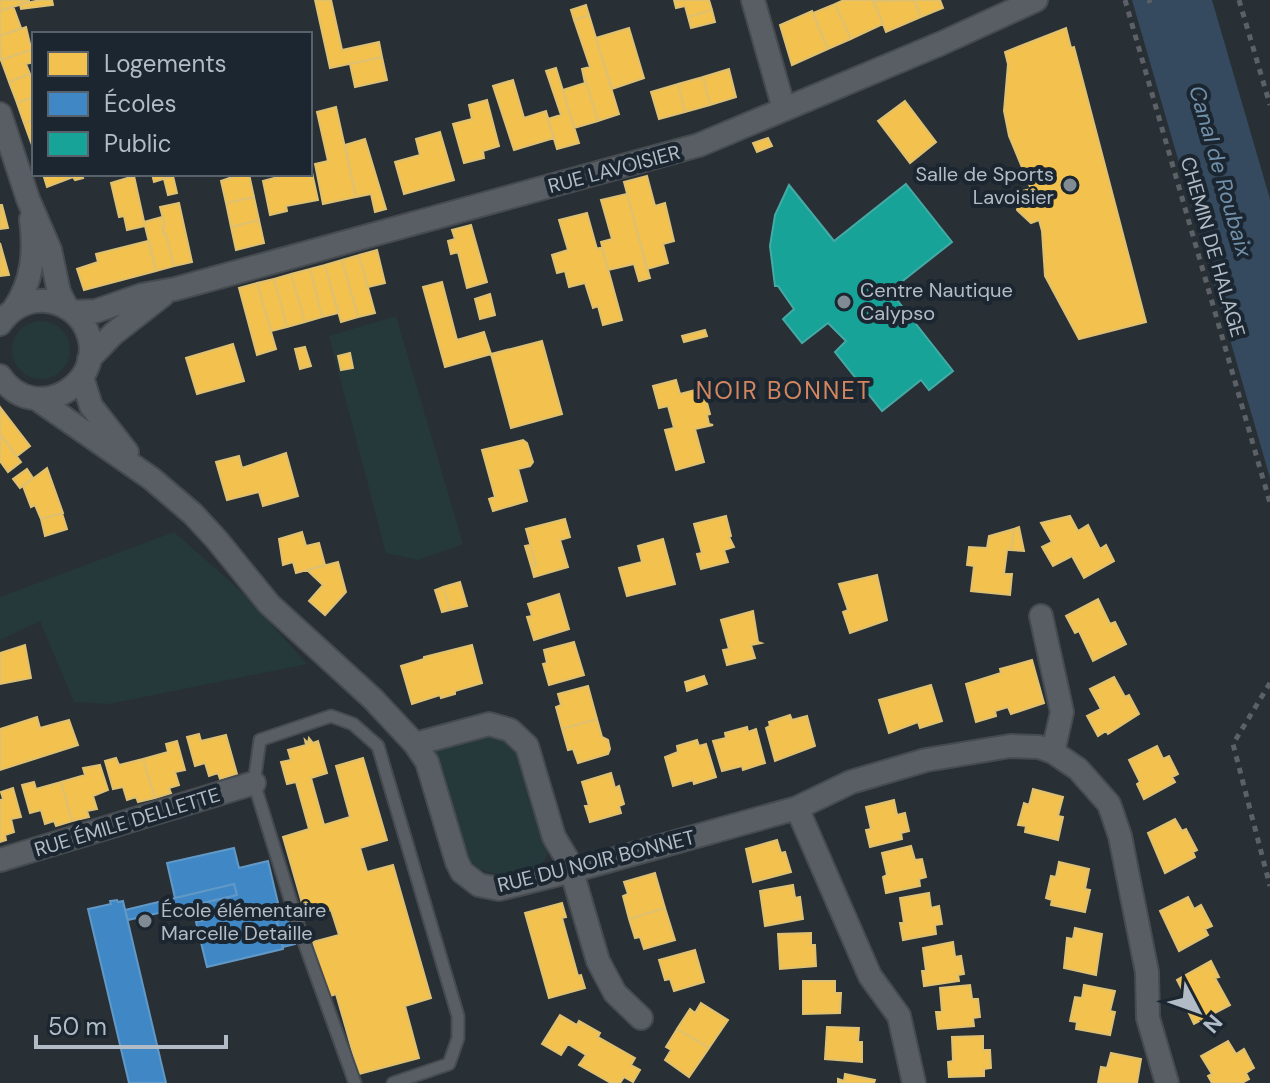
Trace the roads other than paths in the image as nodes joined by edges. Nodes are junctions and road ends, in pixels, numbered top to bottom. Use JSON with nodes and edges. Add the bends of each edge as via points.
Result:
{"nodes":[{"id":1,"x":753,"y":0,"type":"edge"},
{"id":2,"x":1036,"y":0,"type":"edge"},
{"id":3,"x":784,"y":109,"type":"junction"},
{"id":4,"x":0,"y":114,"type":"edge"},
{"id":5,"x":28,"y":199,"type":"junction"},
{"id":6,"x":175,"y":289,"type":"junction"},
{"id":7,"x":70,"y":310,"type":"junction"},
{"id":8,"x":7,"y":316,"type":"edge"},
{"id":9,"x":86,"y":368,"type":"junction"},
{"id":10,"x":0,"y":376,"type":"edge"},
{"id":11,"x":19,"y":395,"type":"edge"},
{"id":12,"x":152,"y":479,"type":"junction"},
{"id":13,"x":1041,"y":616,"type":"dead end"},
{"id":14,"x":415,"y":744,"type":"junction"},
{"id":15,"x":1053,"y":752,"type":"junction"},
{"id":16,"x":254,"y":783,"type":"junction"},
{"id":17,"x":797,"y":808,"type":"junction"},
{"id":18,"x":0,"y":860,"type":"edge"},
{"id":19,"x":572,"y":871,"type":"junction"},
{"id":20,"x":641,"y":1018,"type":"dead end"},
{"id":21,"x":355,"y":1083,"type":"edge"},
{"id":22,"x":393,"y":1083,"type":"edge"},
{"id":23,"x":914,"y":1083,"type":"edge"},
{"id":24,"x":1167,"y":1083,"type":"edge"}],
"edges":[{"from":1,"to":3,"type":"street"},
{"from":2,"to":3,"type":"street","name":"RUE LAVOISIER"},
{"from":3,"to":6,"type":"street","name":"RUE LAVOISIER","via":[[671,154]]},
{"from":4,"to":5,"type":"street"},
{"from":5,"to":7,"type":"street"},
{"from":5,"to":8,"type":"street","via":[[28,285]]},
{"from":6,"to":7,"type":"street","name":"RUE LAVOISIER","via":[[96,311]]},
{"from":6,"to":9,"type":"street","name":"RUE LAVOISIER","via":[[137,313]]},
{"from":7,"to":8,"type":"street","name":"RUE LAVOISIER","via":[[40,301]]},
{"from":7,"to":9,"type":"street","name":"RUE DU NOIR BONNET","via":[[88,333]]},
{"from":9,"to":11,"type":"street","name":"RUE LAVOISIER","via":[[63,394]]},
{"from":9,"to":12,"type":"street","name":"RUE DU NOIR BONNET","via":[[86,398]]},
{"from":10,"to":11,"type":"street","name":"RUE DU NOIR BONNET"},
{"from":11,"to":12,"type":"street","name":"RUE DU NOIR BONNET"},
{"from":12,"to":14,"type":"street","name":"RUE DU NOIR BONNET","via":[[211,533],[269,604]]},
{"from":13,"to":15,"type":"street","via":[[1062,712]]},
{"from":14,"to":19,"type":"street","name":"RUE DU NOIR BONNET","via":[[427,762],[457,862],[470,879],[499,889]]},
{"from":14,"to":19,"type":"street","via":[[489,724],[519,737],[527,746],[554,837]]},
{"from":15,"to":17,"type":"street","name":"RUE DU NOIR BONNET","via":[[1027,746],[943,756],[851,782]]},
{"from":15,"to":24,"type":"street","via":[[1089,779],[1115,818],[1147,972],[1148,1018]]},
{"from":16,"to":18,"type":"street","name":"RUE ÉMILE DELLETTE"},
{"from":16,"to":21,"type":"lane"},
{"from":16,"to":22,"type":"lane","via":[[260,740],[331,716],[353,724],[378,746],[458,1016],[458,1038],[449,1064]]},
{"from":17,"to":19,"type":"street","name":"RUE DU NOIR BONNET"},
{"from":17,"to":23,"type":"street","via":[[870,976],[899,1016]]},
{"from":19,"to":20,"type":"street","via":[[606,979]]}]}
